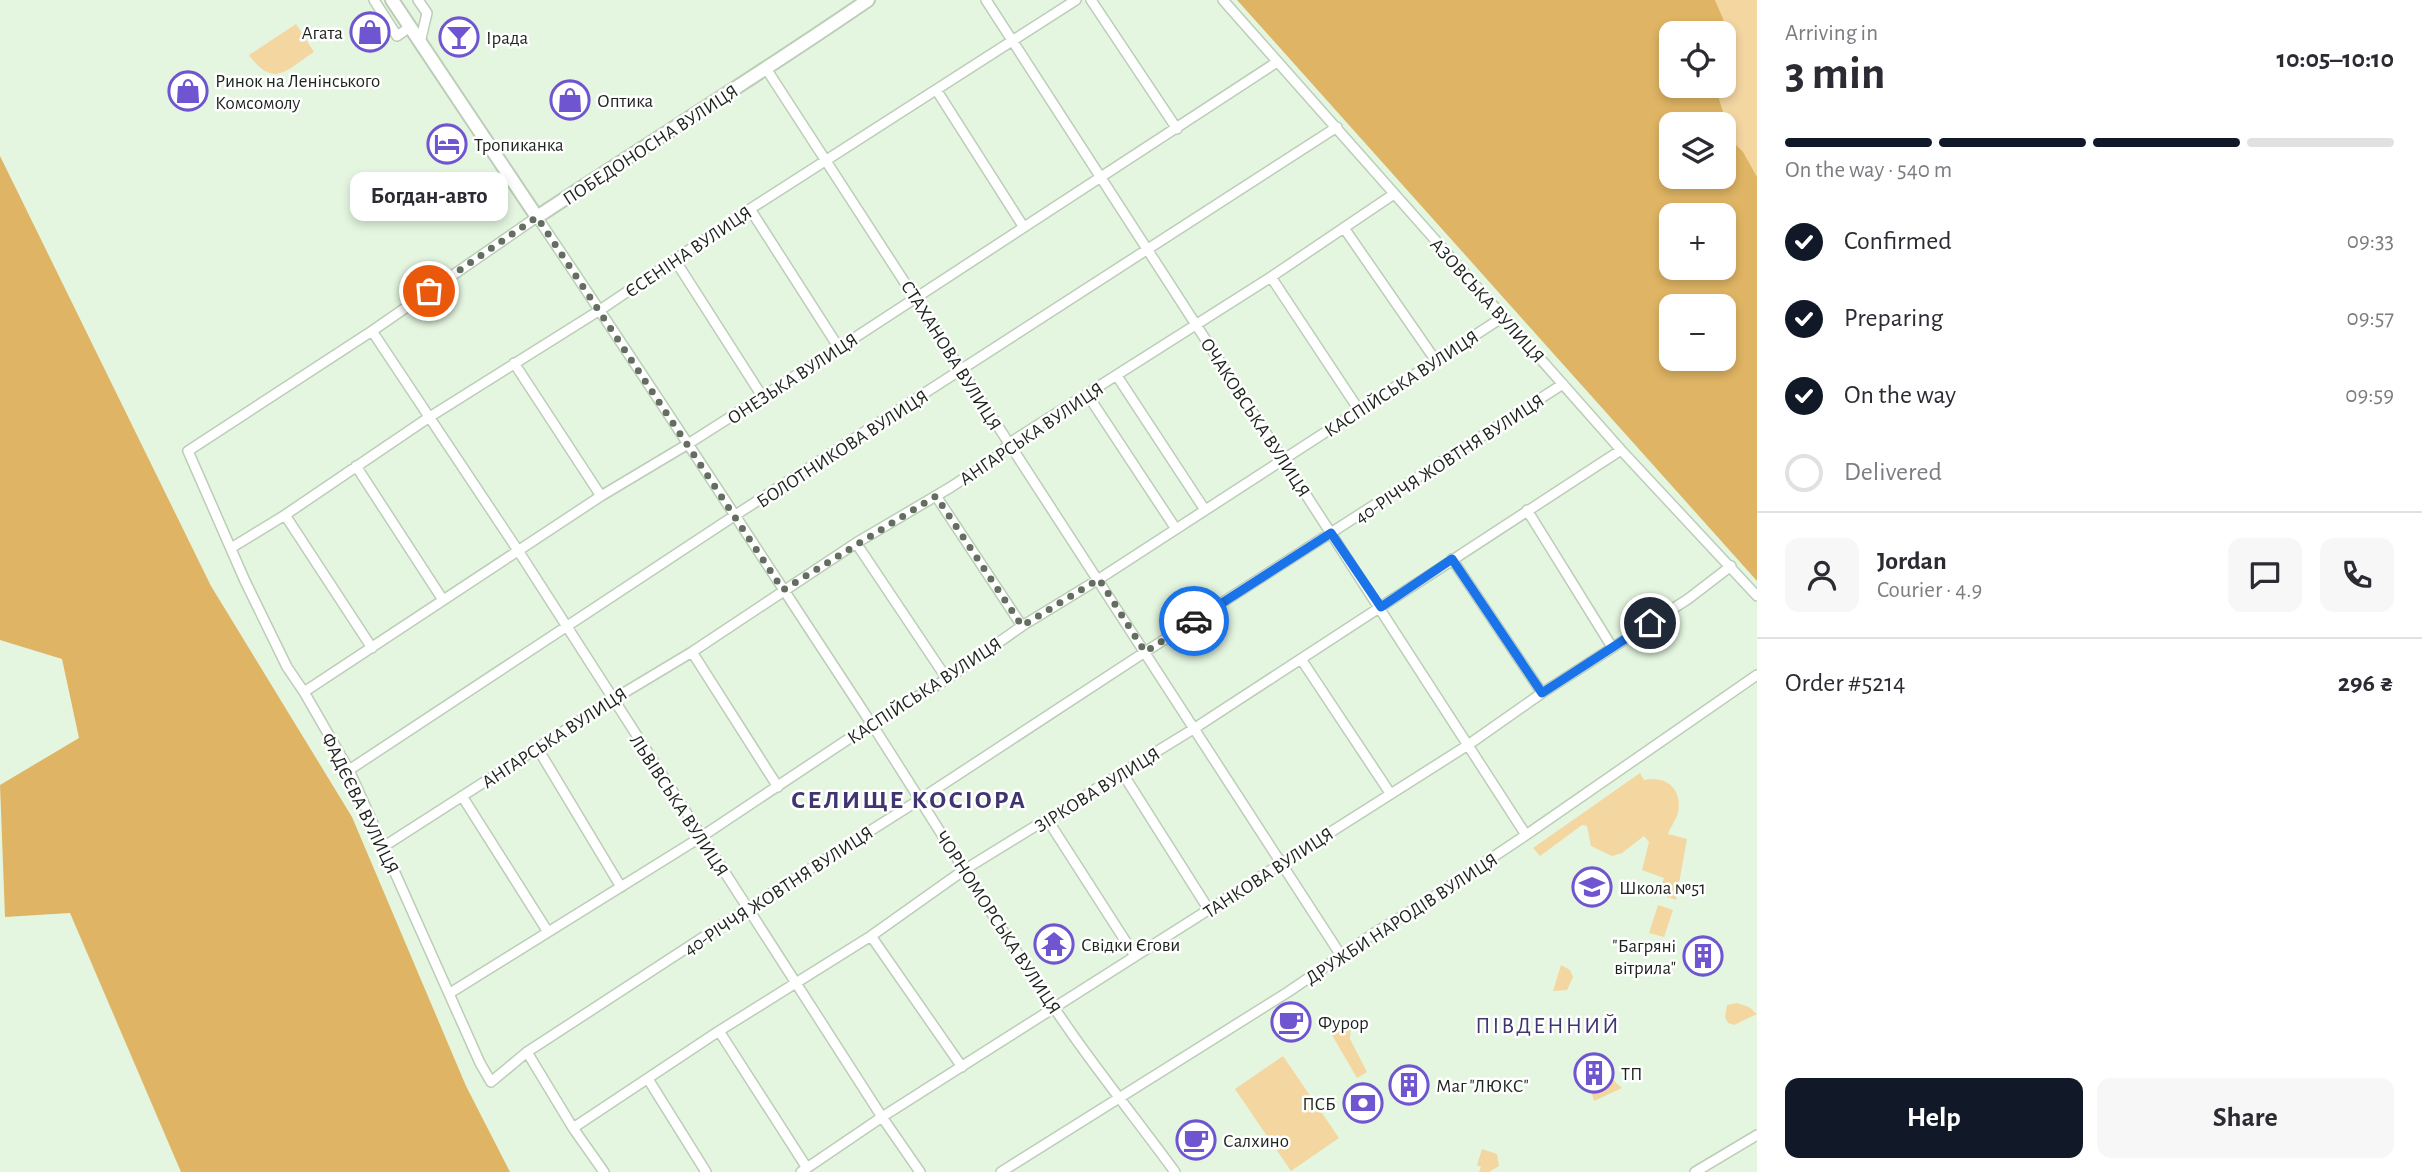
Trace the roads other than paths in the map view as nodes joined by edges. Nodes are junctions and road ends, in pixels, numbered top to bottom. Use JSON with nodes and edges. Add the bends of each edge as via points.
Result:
{"nodes":[{"id":1,"x":374,"y":0,"type":"edge"},
{"id":2,"x":392,"y":0,"type":"edge"},
{"id":3,"x":418,"y":0,"type":"edge"},
{"id":4,"x":868,"y":0,"type":"edge"},
{"id":5,"x":986,"y":0,"type":"edge"},
{"id":6,"x":1076,"y":0,"type":"edge"},
{"id":7,"x":1091,"y":0,"type":"edge"},
{"id":8,"x":1223,"y":0,"type":"edge"},
{"id":9,"x":410,"y":27,"type":"junction"},
{"id":10,"x":1013,"y":42,"type":"junction"},
{"id":11,"x":420,"y":43,"type":"junction"},
{"id":12,"x":1277,"y":62,"type":"junction"},
{"id":13,"x":767,"y":70,"type":"junction"},
{"id":14,"x":937,"y":91,"type":"junction"},
{"id":15,"x":1337,"y":127,"type":"junction"},
{"id":16,"x":1177,"y":129,"type":"junction"},
{"id":17,"x":828,"y":161,"type":"junction"},
{"id":18,"x":1100,"y":176,"type":"junction"},
{"id":19,"x":1394,"y":194,"type":"junction"},
{"id":20,"x":750,"y":209,"type":"junction"},
{"id":21,"x":537,"y":217,"type":"junction"},
{"id":22,"x":1023,"y":226,"type":"junction"},
{"id":23,"x":1344,"y":228,"type":"junction"},
{"id":24,"x":1147,"y":250,"type":"junction"},
{"id":25,"x":675,"y":260,"type":"junction"},
{"id":26,"x":1271,"y":277,"type":"junction"},
{"id":27,"x":916,"y":297,"type":"junction"},
{"id":28,"x":600,"y":310,"type":"junction"},
{"id":29,"x":1503,"y":317,"type":"junction"},
{"id":30,"x":1196,"y":324,"type":"junction"},
{"id":31,"x":372,"y":331,"type":"junction"},
{"id":32,"x":839,"y":348,"type":"junction"},
{"id":33,"x":1436,"y":361,"type":"junction"},
{"id":34,"x":514,"y":363,"type":"junction"},
{"id":35,"x":962,"y":371,"type":"junction"},
{"id":36,"x":1117,"y":376,"type":"junction"},
{"id":37,"x":1563,"y":384,"type":"junction"},
{"id":38,"x":1087,"y":394,"type":"junction"},
{"id":39,"x":762,"y":396,"type":"junction"},
{"id":40,"x":1359,"y":410,"type":"junction"},
{"id":41,"x":428,"y":418,"type":"junction"},
{"id":42,"x":688,"y":444,"type":"junction"},
{"id":43,"x":1008,"y":444,"type":"junction"},
{"id":44,"x":1621,"y":450,"type":"junction"},
{"id":45,"x":188,"y":451,"type":"joint"},
{"id":46,"x":1283,"y":458,"type":"junction"},
{"id":47,"x":356,"y":466,"type":"junction"},
{"id":48,"x":601,"y":496,"type":"junction"},
{"id":49,"x":936,"y":496,"type":"junction"},
{"id":50,"x":1205,"y":510,"type":"junction"},
{"id":51,"x":1527,"y":510,"type":"junction"},
{"id":52,"x":285,"y":515,"type":"junction"},
{"id":53,"x":734,"y":516,"type":"junction"},
{"id":54,"x":1176,"y":529,"type":"junction"},
{"id":55,"x":1331,"y":533,"type":"junction"},
{"id":56,"x":856,"y":543,"type":"junction"},
{"id":57,"x":231,"y":548,"type":"junction"},
{"id":58,"x":519,"y":552,"type":"junction"},
{"id":59,"x":1452,"y":559,"type":"junction"},
{"id":60,"x":1731,"y":566,"type":"junction"},
{"id":61,"x":1099,"y":579,"type":"junction"},
{"id":62,"x":783,"y":590,"type":"junction"},
{"id":63,"x":1757,"y":596,"type":"edge"},
{"id":64,"x":443,"y":600,"type":"junction"},
{"id":65,"x":1381,"y":607,"type":"junction"},
{"id":66,"x":1022,"y":626,"type":"junction"},
{"id":67,"x":566,"y":629,"type":"junction"},
{"id":68,"x":1612,"y":647,"type":"junction"},
{"id":69,"x":372,"y":648,"type":"junction"},
{"id":70,"x":692,"y":652,"type":"junction"},
{"id":71,"x":1145,"y":652,"type":"junction"},
{"id":72,"x":1301,"y":659,"type":"junction"},
{"id":73,"x":1757,"y":675,"type":"edge"},
{"id":74,"x":947,"y":679,"type":"junction"},
{"id":75,"x":304,"y":692,"type":"junction"},
{"id":76,"x":1542,"y":693,"type":"junction"},
{"id":77,"x":612,"y":699,"type":"junction"},
{"id":78,"x":872,"y":724,"type":"junction"},
{"id":79,"x":1195,"y":728,"type":"junction"},
{"id":80,"x":1468,"y":745,"type":"junction"},
{"id":81,"x":538,"y":749,"type":"junction"},
{"id":82,"x":349,"y":770,"type":"junction"},
{"id":83,"x":1123,"y":774,"type":"junction"},
{"id":84,"x":778,"y":787,"type":"junction"},
{"id":85,"x":1390,"y":793,"type":"junction"},
{"id":86,"x":462,"y":796,"type":"junction"},
{"id":87,"x":919,"y":800,"type":"junction"},
{"id":88,"x":1047,"y":819,"type":"junction"},
{"id":89,"x":1527,"y":835,"type":"junction"},
{"id":90,"x":701,"y":837,"type":"junction"},
{"id":91,"x":383,"y":847,"type":"junction"},
{"id":92,"x":1280,"y":864,"type":"junction"},
{"id":93,"x":964,"y":870,"type":"junction"},
{"id":94,"x":621,"y":887,"type":"junction"},
{"id":95,"x":748,"y":908,"type":"junction"},
{"id":96,"x":1209,"y":910,"type":"junction"},
{"id":97,"x":548,"y":932,"type":"junction"},
{"id":98,"x":871,"y":936,"type":"junction"},
{"id":99,"x":1135,"y":956,"type":"junction"},
{"id":100,"x":1342,"y":957,"type":"junction"},
{"id":101,"x":797,"y":982,"type":"junction"},
{"id":102,"x":450,"y":993,"type":"junction"},
{"id":103,"x":1055,"y":1007,"type":"junction"},
{"id":104,"x":719,"y":1031,"type":"junction"},
{"id":105,"x":527,"y":1052,"type":"junction"},
{"id":106,"x":962,"y":1067,"type":"junction"},
{"id":107,"x":648,"y":1079,"type":"junction"},
{"id":108,"x":491,"y":1082,"type":"joint"},
{"id":109,"x":1120,"y":1097,"type":"junction"},
{"id":110,"x":882,"y":1117,"type":"junction"},
{"id":111,"x":573,"y":1128,"type":"junction"},
{"id":112,"x":1757,"y":1135,"type":"edge"},
{"id":113,"x":804,"y":1170,"type":"edge"},
{"id":114,"x":604,"y":1172,"type":"edge"},
{"id":115,"x":706,"y":1172,"type":"edge"},
{"id":116,"x":920,"y":1172,"type":"edge"},
{"id":117,"x":1001,"y":1172,"type":"edge"},
{"id":118,"x":1175,"y":1172,"type":"edge"},
{"id":119,"x":1696,"y":1172,"type":"edge"}],
"edges":[{"from":1,"to":9,"type":"street","via":[[397,36]]},
{"from":2,"to":9,"type":"street","name":"ЧОРНОМОРСЬКА ВУЛИЦЯ"},
{"from":3,"to":11,"type":"street","via":[[427,13]]},
{"from":4,"to":13,"type":"street","name":"ПОБЕДОНОСНА ВУЛИЦЯ"},
{"from":5,"to":10,"type":"street","name":"ОЧАКОВСЬКА ВУЛИЦЯ"},
{"from":6,"to":10,"type":"street","name":"ЄСЕНІНА ВУЛИЦЯ"},
{"from":7,"to":16,"type":"street"},
{"from":8,"to":12,"type":"street","name":"АЗОВСЬКА ВУЛИЦЯ"},
{"from":9,"to":11,"type":"street","name":"ЧОРНОМОРСЬКА ВУЛИЦЯ"},
{"from":10,"to":14,"type":"street","name":"ЄСЕНІНА ВУЛИЦЯ"},
{"from":10,"to":18,"type":"street","name":"ОЧАКОВСЬКА ВУЛИЦЯ"},
{"from":11,"to":21,"type":"street","name":"ЧОРНОМОРСЬКА ВУЛИЦЯ"},
{"from":12,"to":15,"type":"street","name":"АЗОВСЬКА ВУЛИЦЯ"},
{"from":12,"to":16,"type":"street","name":"ОНЕЗЬКА ВУЛИЦЯ"},
{"from":13,"to":17,"type":"street","name":"СТАХАНОВА ВУЛИЦЯ"},
{"from":13,"to":21,"type":"street","name":"ПОБЕДОНОСНА ВУЛИЦЯ"},
{"from":14,"to":17,"type":"street","name":"ЄСЕНІНА ВУЛИЦЯ"},
{"from":14,"to":22,"type":"street"},
{"from":15,"to":19,"type":"street","name":"АЗОВСЬКА ВУЛИЦЯ"},
{"from":15,"to":24,"type":"street","name":"БОЛОТНИКОВА ВУЛИЦЯ"},
{"from":16,"to":18,"type":"street","name":"ОНЕЗЬКА ВУЛИЦЯ"},
{"from":17,"to":20,"type":"street","name":"ЄСЕНІНА ВУЛИЦЯ"},
{"from":17,"to":27,"type":"street","name":"СТАХАНОВА ВУЛИЦЯ"},
{"from":18,"to":22,"type":"street","name":"ОНЕЗЬКА ВУЛИЦЯ"},
{"from":18,"to":24,"type":"street","name":"ОЧАКОВСЬКА ВУЛИЦЯ"},
{"from":19,"to":23,"type":"street","name":"АНГАРСЬКА ВУЛИЦЯ"},
{"from":19,"to":29,"type":"street","name":"АЗОВСЬКА ВУЛИЦЯ"},
{"from":20,"to":25,"type":"street","name":"ЄСЕНІНА ВУЛИЦЯ"},
{"from":20,"to":32,"type":"street"},
{"from":21,"to":28,"type":"street","name":"ЧОРНОМОРСЬКА ВУЛИЦЯ"},
{"from":21,"to":31,"type":"street","name":"ПОБЕДОНОСНА ВУЛИЦЯ"},
{"from":22,"to":27,"type":"street","name":"ОНЕЗЬКА ВУЛИЦЯ"},
{"from":23,"to":26,"type":"street","name":"АНГАРСЬКА ВУЛИЦЯ"},
{"from":23,"to":33,"type":"street"},
{"from":24,"to":30,"type":"street","name":"ОЧАКОВСЬКА ВУЛИЦЯ"},
{"from":24,"to":35,"type":"street","name":"БОЛОТНИКОВА ВУЛИЦЯ"},
{"from":25,"to":28,"type":"street","name":"ЄСЕНІНА ВУЛИЦЯ"},
{"from":25,"to":39,"type":"street"},
{"from":26,"to":30,"type":"street","name":"АНГАРСЬКА ВУЛИЦЯ"},
{"from":26,"to":40,"type":"street"},
{"from":27,"to":32,"type":"street","name":"ОНЕЗЬКА ВУЛИЦЯ"},
{"from":27,"to":35,"type":"street","name":"СТАХАНОВА ВУЛИЦЯ"},
{"from":28,"to":34,"type":"street","name":"ЄСЕНІНА ВУЛИЦЯ"},
{"from":28,"to":42,"type":"street","name":"ЧОРНОМОРСЬКА ВУЛИЦЯ"},
{"from":29,"to":33,"type":"street","name":"КАСПІЙСЬКА ВУЛИЦЯ"},
{"from":29,"to":37,"type":"street","name":"АЗОВСЬКА ВУЛИЦЯ"},
{"from":30,"to":36,"type":"street","name":"АНГАРСЬКА ВУЛИЦЯ"},
{"from":30,"to":46,"type":"street","name":"ОЧАКОВСЬКА ВУЛИЦЯ"},
{"from":31,"to":41,"type":"street","name":"ЛЬВІВСЬКА ВУЛИЦЯ"},
{"from":31,"to":45,"type":"street","name":"ПОБЕДОНОСНА ВУЛИЦЯ"},
{"from":32,"to":39,"type":"street","name":"ОНЕЗЬКА ВУЛИЦЯ"},
{"from":33,"to":40,"type":"street","name":"КАСПІЙСЬКА ВУЛИЦЯ"},
{"from":34,"to":41,"type":"street","name":"ЄСЕНІНА ВУЛИЦЯ"},
{"from":34,"to":48,"type":"street"},
{"from":35,"to":43,"type":"street","name":"СТАХАНОВА ВУЛИЦЯ"},
{"from":35,"to":53,"type":"street","name":"БОЛОТНИКОВА ВУЛИЦЯ"},
{"from":36,"to":38,"type":"street","name":"АНГАРСЬКА ВУЛИЦЯ"},
{"from":36,"to":50,"type":"street"},
{"from":37,"to":44,"type":"street","name":"АЗОВСЬКА ВУЛИЦЯ"},
{"from":37,"to":55,"type":"street","name":"40-РІЧЧЯ ЖОВТНЯ ВУЛИЦЯ"},
{"from":38,"to":43,"type":"street","name":"АНГАРСЬКА ВУЛИЦЯ"},
{"from":38,"to":54,"type":"street"},
{"from":39,"to":42,"type":"street","name":"ОНЕЗЬКА ВУЛИЦЯ"},
{"from":40,"to":46,"type":"street","name":"КАСПІЙСЬКА ВУЛИЦЯ"},
{"from":41,"to":47,"type":"street","name":"ЄСЕНІНА ВУЛИЦЯ"},
{"from":41,"to":58,"type":"street","name":"ЛЬВІВСЬКА ВУЛИЦЯ"},
{"from":42,"to":48,"type":"street","name":"ОНЕЗЬКА ВУЛИЦЯ"},
{"from":42,"to":53,"type":"street","name":"ЧОРНОМОРСЬКА ВУЛИЦЯ"},
{"from":43,"to":49,"type":"street","name":"АНГАРСЬКА ВУЛИЦЯ","via":[[999,455]]},
{"from":43,"to":61,"type":"street","name":"СТАХАНОВА ВУЛИЦЯ"},
{"from":44,"to":51,"type":"street","name":"ЗІРКОВА ВУЛИЦЯ"},
{"from":44,"to":60,"type":"street","name":"АЗОВСЬКА ВУЛИЦЯ"},
{"from":45,"to":57,"type":"street","name":"ФАДЄЄВА ВУЛИЦЯ"},
{"from":46,"to":50,"type":"street","name":"КАСПІЙСЬКА ВУЛИЦЯ"},
{"from":46,"to":55,"type":"street","name":"ОЧАКОВСЬКА ВУЛИЦЯ"},
{"from":47,"to":52,"type":"street","name":"ЄСЕНІНА ВУЛИЦЯ"},
{"from":47,"to":64,"type":"street"},
{"from":48,"to":58,"type":"street","name":"ОНЕЗЬКА ВУЛИЦЯ"},
{"from":49,"to":56,"type":"street","name":"АНГАРСЬКА ВУЛИЦЯ"},
{"from":49,"to":66,"type":"street"},
{"from":50,"to":54,"type":"street","name":"КАСПІЙСЬКА ВУЛИЦЯ"},
{"from":51,"to":59,"type":"street","name":"ЗІРКОВА ВУЛИЦЯ"},
{"from":51,"to":68,"type":"street"},
{"from":52,"to":57,"type":"street","name":"ЄСЕНІНА ВУЛИЦЯ"},
{"from":52,"to":69,"type":"street"},
{"from":53,"to":62,"type":"street","name":"ЧОРНОМОРСЬКА ВУЛИЦЯ"},
{"from":53,"to":67,"type":"street","name":"БОЛОТНИКОВА ВУЛИЦЯ"},
{"from":54,"to":61,"type":"street","name":"КАСПІЙСЬКА ВУЛИЦЯ"},
{"from":55,"to":65,"type":"street","name":"ОЧАКОВСЬКА ВУЛИЦЯ"},
{"from":55,"to":71,"type":"street","name":"40-РІЧЧЯ ЖОВТНЯ ВУЛИЦЯ"},
{"from":56,"to":62,"type":"street","name":"АНГАРСЬКА ВУЛИЦЯ"},
{"from":56,"to":74,"type":"street"},
{"from":57,"to":75,"type":"street","name":"ФАДЄЄВА ВУЛИЦЯ","via":[[287,667]]},
{"from":58,"to":64,"type":"street","name":"ОНЕЗЬКА ВУЛИЦЯ"},
{"from":58,"to":67,"type":"street","name":"ЛЬВІВСЬКА ВУЛИЦЯ"},
{"from":59,"to":65,"type":"street","name":"ЗІРКОВА ВУЛИЦЯ"},
{"from":59,"to":76,"type":"street"},
{"from":60,"to":63,"type":"street","name":"АЗОВСЬКА ВУЛИЦЯ"},
{"from":60,"to":68,"type":"street","name":"ТАНКОВА ВУЛИЦЯ"},
{"from":61,"to":66,"type":"street","name":"КАСПІЙСЬКА ВУЛИЦЯ"},
{"from":61,"to":71,"type":"street","name":"СТАХАНОВА ВУЛИЦЯ"},
{"from":62,"to":70,"type":"street","name":"АНГАРСЬКА ВУЛИЦЯ"},
{"from":62,"to":78,"type":"street","name":"ЧОРНОМОРСЬКА ВУЛИЦЯ"},
{"from":64,"to":69,"type":"street","name":"ОНЕЗЬКА ВУЛИЦЯ"},
{"from":65,"to":72,"type":"street","name":"ЗІРКОВА ВУЛИЦЯ"},
{"from":65,"to":80,"type":"street","name":"ОЧАКОВСЬКА ВУЛИЦЯ"},
{"from":66,"to":74,"type":"street","name":"КАСПІЙСЬКА ВУЛИЦЯ"},
{"from":67,"to":77,"type":"street","name":"ЛЬВІВСЬКА ВУЛИЦЯ"},
{"from":67,"to":82,"type":"street","name":"БОЛОТНИКОВА ВУЛИЦЯ"},
{"from":68,"to":76,"type":"street","name":"ТАНКОВА ВУЛИЦЯ"},
{"from":69,"to":75,"type":"street","name":"ОНЕЗЬКА ВУЛИЦЯ"},
{"from":70,"to":77,"type":"street","name":"АНГАРСЬКА ВУЛИЦЯ"},
{"from":70,"to":84,"type":"street"},
{"from":71,"to":79,"type":"street","name":"СТАХАНОВА ВУЛИЦЯ"},
{"from":71,"to":87,"type":"street","name":"40-РІЧЧЯ ЖОВТНЯ ВУЛИЦЯ"},
{"from":72,"to":79,"type":"street","name":"ЗІРКОВА ВУЛИЦЯ"},
{"from":72,"to":85,"type":"street"},
{"from":73,"to":89,"type":"street","name":"ДРУЖБИ НАРОДІВ ВУЛИЦЯ"},
{"from":74,"to":78,"type":"street","name":"КАСПІЙСЬКА ВУЛИЦЯ"},
{"from":75,"to":82,"type":"street","name":"ФАДЄЄВА ВУЛИЦЯ"},
{"from":76,"to":80,"type":"street","name":"ТАНКОВА ВУЛИЦЯ"},
{"from":77,"to":81,"type":"street","name":"АНГАРСЬКА ВУЛИЦЯ"},
{"from":77,"to":90,"type":"street","name":"ЛЬВІВСЬКА ВУЛИЦЯ"},
{"from":78,"to":84,"type":"street","name":"КАСПІЙСЬКА ВУЛИЦЯ"},
{"from":78,"to":87,"type":"street","name":"ЧОРНОМОРСЬКА ВУЛИЦЯ"},
{"from":79,"to":83,"type":"street","name":"ЗІРКОВА ВУЛИЦЯ"},
{"from":79,"to":92,"type":"street","name":"СТАХАНОВА ВУЛИЦЯ"},
{"from":80,"to":85,"type":"street","name":"ТАНКОВА ВУЛИЦЯ"},
{"from":80,"to":89,"type":"street","name":"ОЧАКОВСЬКА ВУЛИЦЯ"},
{"from":81,"to":86,"type":"street","name":"АНГАРСЬКА ВУЛИЦЯ"},
{"from":81,"to":94,"type":"street"},
{"from":82,"to":91,"type":"street","name":"ФАДЄЄВА ВУЛИЦЯ"},
{"from":83,"to":88,"type":"street","name":"ЗІРКОВА ВУЛИЦЯ"},
{"from":83,"to":96,"type":"street"},
{"from":84,"to":90,"type":"street","name":"КАСПІЙСЬКА ВУЛИЦЯ"},
{"from":85,"to":92,"type":"street","name":"ТАНКОВА ВУЛИЦЯ"},
{"from":86,"to":91,"type":"street","name":"АНГАРСЬКА ВУЛИЦЯ"},
{"from":86,"to":97,"type":"street"},
{"from":87,"to":93,"type":"street","name":"ЧОРНОМОРСЬКА ВУЛИЦЯ"},
{"from":87,"to":95,"type":"street","name":"40-РІЧЧЯ ЖОВТНЯ ВУЛИЦЯ"},
{"from":88,"to":93,"type":"street","name":"ЗІРКОВА ВУЛИЦЯ"},
{"from":88,"to":99,"type":"street"},
{"from":89,"to":100,"type":"street","name":"ДРУЖБИ НАРОДІВ ВУЛИЦЯ"},
{"from":90,"to":94,"type":"street","name":"КАСПІЙСЬКА ВУЛИЦЯ"},
{"from":90,"to":95,"type":"street","name":"ЛЬВІВСЬКА ВУЛИЦЯ"},
{"from":91,"to":102,"type":"street","name":"ФАДЄЄВА ВУЛИЦЯ"},
{"from":92,"to":96,"type":"street","name":"ТАНКОВА ВУЛИЦЯ"},
{"from":92,"to":100,"type":"street","name":"СТАХАНОВА ВУЛИЦЯ"},
{"from":93,"to":98,"type":"street","name":"ЗІРКОВА ВУЛИЦЯ"},
{"from":93,"to":103,"type":"street","name":"ЧОРНОМОРСЬКА ВУЛИЦЯ"},
{"from":94,"to":97,"type":"street","name":"КАСПІЙСЬКА ВУЛИЦЯ"},
{"from":95,"to":101,"type":"street","name":"ЛЬВІВСЬКА ВУЛИЦЯ"},
{"from":95,"to":105,"type":"street","name":"40-РІЧЧЯ ЖОВТНЯ ВУЛИЦЯ"},
{"from":96,"to":99,"type":"street","name":"ТАНКОВА ВУЛИЦЯ"},
{"from":97,"to":102,"type":"street","name":"КАСПІЙСЬКА ВУЛИЦЯ"},
{"from":98,"to":101,"type":"street","name":"ЗІРКОВА ВУЛИЦЯ"},
{"from":98,"to":106,"type":"street"},
{"from":99,"to":103,"type":"street","name":"ТАНКОВА ВУЛИЦЯ"},
{"from":100,"to":109,"type":"street","name":"ДРУЖБИ НАРОДІВ ВУЛИЦЯ"},
{"from":101,"to":104,"type":"street","name":"ЗІРКОВА ВУЛИЦЯ"},
{"from":101,"to":110,"type":"street","name":"ЛЬВІВСЬКА ВУЛИЦЯ"},
{"from":102,"to":108,"type":"street","name":"ФАДЄЄВА ВУЛИЦЯ"},
{"from":103,"to":106,"type":"street","name":"ТАНКОВА ВУЛИЦЯ"},
{"from":103,"to":109,"type":"street","name":"ЧОРНОМОРСЬКА ВУЛИЦЯ"},
{"from":104,"to":107,"type":"street","name":"ЗІРКОВА ВУЛИЦЯ"},
{"from":104,"to":113,"type":"street"},
{"from":105,"to":108,"type":"street","name":"40-РІЧЧЯ ЖОВТНЯ ВУЛИЦЯ"},
{"from":105,"to":111,"type":"street"},
{"from":106,"to":110,"type":"street","name":"ТАНКОВА ВУЛИЦЯ"},
{"from":107,"to":111,"type":"street","name":"ЗІРКОВА ВУЛИЦЯ"},
{"from":107,"to":115,"type":"street"},
{"from":109,"to":117,"type":"street","name":"ДРУЖБИ НАРОДІВ ВУЛИЦЯ"},
{"from":109,"to":118,"type":"street","name":"ЧОРНОМОРСЬКА ВУЛИЦЯ"},
{"from":110,"to":113,"type":"street","name":"ТАНКОВА ВУЛИЦЯ"},
{"from":110,"to":116,"type":"street","name":"ЛЬВІВСЬКА ВУЛИЦЯ"},
{"from":111,"to":114,"type":"street"},
{"from":112,"to":119,"type":"street"}]}
